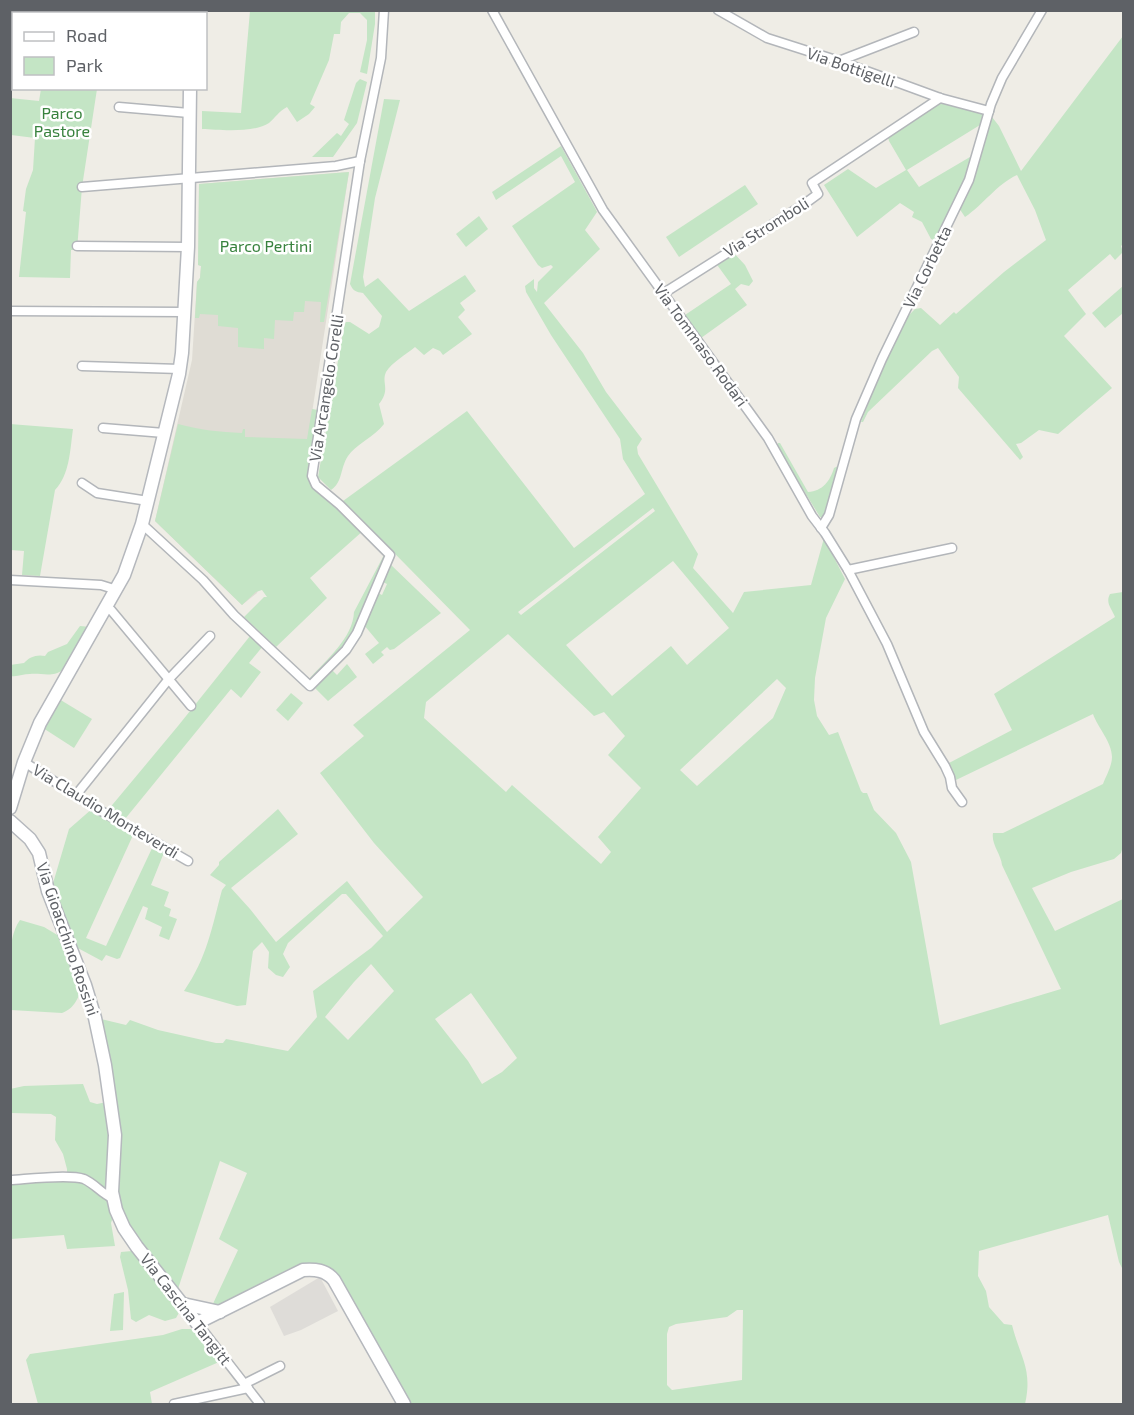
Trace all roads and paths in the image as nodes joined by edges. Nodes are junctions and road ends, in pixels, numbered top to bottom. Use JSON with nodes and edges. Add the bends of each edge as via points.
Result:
{"nodes":[{"id":1,"x":384,"y":10,"type":"edge"},
{"id":2,"x":492,"y":10,"type":"edge"},
{"id":3,"x":1042,"y":10,"type":"edge"},
{"id":4,"x":722,"y":11,"type":"edge"},
{"id":5,"x":914,"y":32,"type":"dead end"},
{"id":6,"x":839,"y":61,"type":"junction"},
{"id":7,"x":190,"y":90,"type":"edge"},
{"id":8,"x":940,"y":98,"type":"junction"},
{"id":9,"x":119,"y":107,"type":"dead end"},
{"id":10,"x":989,"y":111,"type":"junction"},
{"id":11,"x":189,"y":113,"type":"junction"},
{"id":12,"x":360,"y":161,"type":"junction"},
{"id":13,"x":188,"y":177,"type":"junction"},
{"id":14,"x":82,"y":187,"type":"dead end"},
{"id":15,"x":77,"y":246,"type":"dead end"},
{"id":16,"x":188,"y":247,"type":"junction"},
{"id":17,"x":664,"y":293,"type":"junction"},
{"id":18,"x":10,"y":311,"type":"edge"},
{"id":19,"x":184,"y":312,"type":"junction"},
{"id":20,"x":82,"y":366,"type":"dead end"},
{"id":21,"x":180,"y":369,"type":"junction"},
{"id":22,"x":103,"y":428,"type":"dead end"},
{"id":23,"x":164,"y":433,"type":"junction"},
{"id":24,"x":82,"y":483,"type":"dead end"},
{"id":25,"x":148,"y":501,"type":"junction"},
{"id":26,"x":142,"y":524,"type":"junction"},
{"id":27,"x":821,"y":528,"type":"junction"},
{"id":28,"x":952,"y":548,"type":"dead end"},
{"id":29,"x":848,"y":570,"type":"junction"},
{"id":30,"x":10,"y":580,"type":"edge"},
{"id":31,"x":117,"y":590,"type":"junction"},
{"id":32,"x":107,"y":608,"type":"junction"},
{"id":33,"x":210,"y":636,"type":"dead end"},
{"id":34,"x":168,"y":680,"type":"junction"},
{"id":35,"x":191,"y":706,"type":"dead end"},
{"id":36,"x":24,"y":762,"type":"junction"},
{"id":37,"x":14,"y":782,"type":"edge"},
{"id":38,"x":75,"y":795,"type":"junction"},
{"id":39,"x":962,"y":802,"type":"dead end"},
{"id":40,"x":10,"y":808,"type":"edge"},
{"id":41,"x":10,"y":820,"type":"edge"},
{"id":42,"x":188,"y":861,"type":"dead end"},
{"id":43,"x":10,"y":1180,"type":"edge"},
{"id":44,"x":112,"y":1198,"type":"junction"},
{"id":45,"x":116,"y":1210,"type":"joint"},
{"id":46,"x":183,"y":1304,"type":"junction"},
{"id":47,"x":222,"y":1312,"type":"junction"},
{"id":48,"x":197,"y":1323,"type":"junction"},
{"id":49,"x":280,"y":1366,"type":"dead end"},
{"id":50,"x":246,"y":1386,"type":"junction"},
{"id":51,"x":174,"y":1404,"type":"edge"},
{"id":52,"x":260,"y":1404,"type":"edge"},
{"id":53,"x":402,"y":1404,"type":"edge"}],
"edges":[{"from":1,"to":12,"type":"street","via":[[381,58]]},
{"from":2,"to":17,"type":"street","name":"Via Tommaso Rodari","via":[[603,210]]},
{"from":3,"to":10,"type":"street","name":"Via Corbetta","via":[[1008,66]]},
{"from":4,"to":6,"type":"street","name":"Via Bottigelli","via":[[766,38]]},
{"from":5,"to":6,"type":"street"},
{"from":6,"to":8,"type":"street","name":"Via Bottigelli"},
{"from":7,"to":11,"type":"street"},
{"from":8,"to":10,"type":"street","name":"Via Bottigelli"},
{"from":8,"to":17,"type":"street","name":"Via Stromboli","via":[[812,183],[818,194]]},
{"from":9,"to":11,"type":"street"},
{"from":10,"to":27,"type":"street","name":"Via Corbetta","via":[[969,180],[856,419],[829,514]]},
{"from":11,"to":13,"type":"street"},
{"from":12,"to":13,"type":"street"},
{"from":12,"to":26,"type":"street","name":"Via Arcangelo Corelli","via":[[312,476],[316,485],[390,555],[357,633],[346,650],[310,686]]},
{"from":13,"to":14,"type":"street"},
{"from":13,"to":16,"type":"street"},
{"from":15,"to":16,"type":"street"},
{"from":16,"to":19,"type":"street"},
{"from":17,"to":27,"type":"street","name":"Via Tommaso Rodari","via":[[768,438]]},
{"from":18,"to":19,"type":"street"},
{"from":19,"to":21,"type":"street"},
{"from":20,"to":21,"type":"street"},
{"from":21,"to":23,"type":"street"},
{"from":22,"to":23,"type":"street"},
{"from":23,"to":25,"type":"street"},
{"from":24,"to":25,"type":"street","via":[[97,493]]},
{"from":25,"to":26,"type":"street"},
{"from":26,"to":31,"type":"street"},
{"from":27,"to":29,"type":"street","name":"Via Tommaso Rodari"},
{"from":28,"to":29,"type":"street"},
{"from":29,"to":39,"type":"street","name":"Via Tommaso Rodari","via":[[887,644],[924,732]]},
{"from":30,"to":31,"type":"street","via":[[101,585]]},
{"from":31,"to":32,"type":"street"},
{"from":32,"to":34,"type":"street"},
{"from":32,"to":36,"type":"street","via":[[44,714]]},
{"from":33,"to":34,"type":"street"},
{"from":34,"to":35,"type":"street"},
{"from":34,"to":38,"type":"street"},
{"from":36,"to":37,"type":"street"},
{"from":36,"to":38,"type":"street","name":"Via Claudio Monteverdi"},
{"from":37,"to":40,"type":"street"},
{"from":38,"to":42,"type":"street","name":"Via Claudio Monteverdi"},
{"from":41,"to":44,"type":"street","name":"Via Gioacchino Rossini","via":[[39,853],[48,891],[95,1018],[115,1135]]},
{"from":43,"to":44,"type":"street","via":[[81,1178]]},
{"from":44,"to":45,"type":"street","name":"Via Gioacchino Rossini"},
{"from":45,"to":46,"type":"street","name":"Via Cascina Tangitt","via":[[137,1247]]},
{"from":46,"to":47,"type":"street"},
{"from":46,"to":48,"type":"street","name":"Via Cascina Tangitt"},
{"from":47,"to":48,"type":"street"},
{"from":47,"to":53,"type":"street","via":[[294,1275],[319,1274],[331,1280]]},
{"from":48,"to":50,"type":"street","name":"Via Cascina Tangitt"},
{"from":49,"to":50,"type":"street"},
{"from":50,"to":51,"type":"street"},
{"from":50,"to":52,"type":"street","name":"Via Cascina Tangitt"}]}
